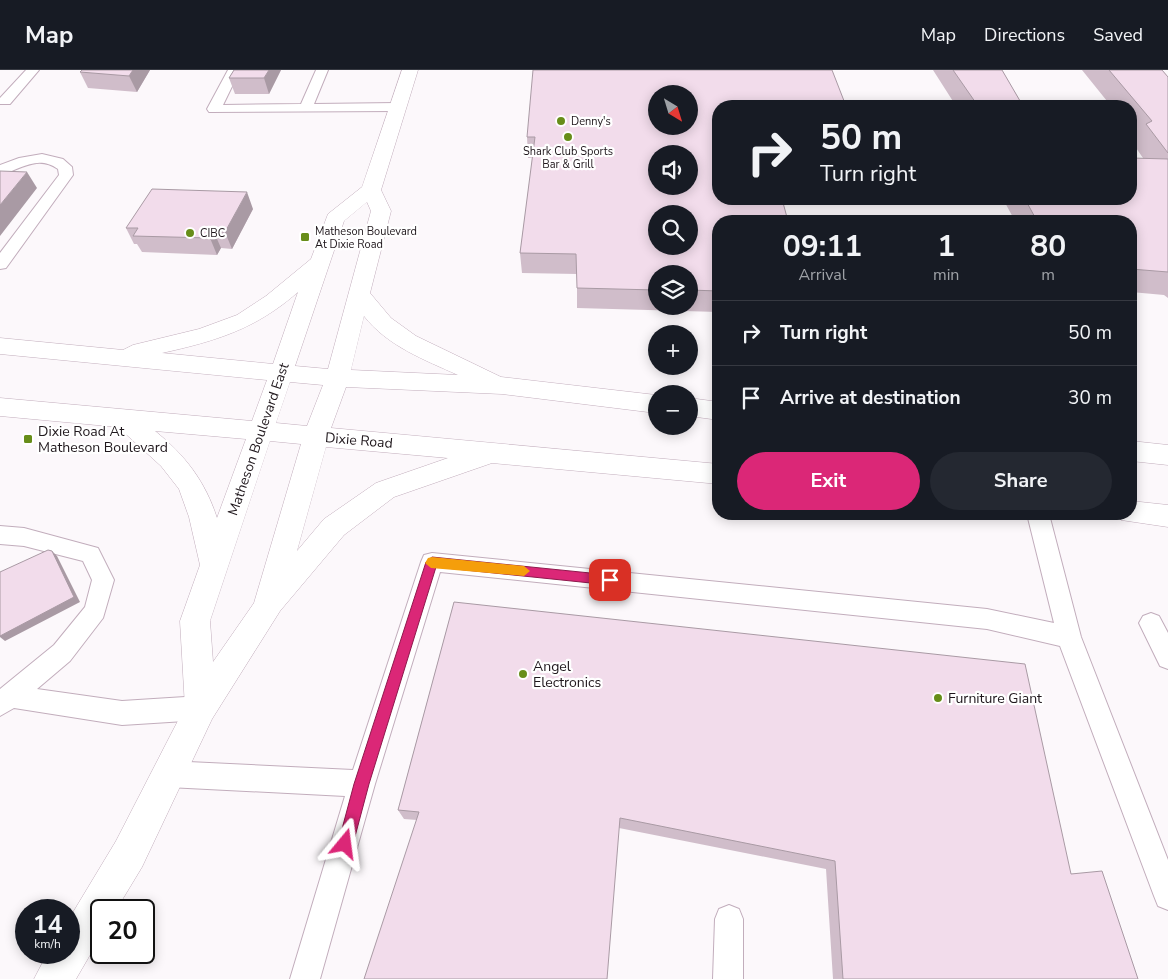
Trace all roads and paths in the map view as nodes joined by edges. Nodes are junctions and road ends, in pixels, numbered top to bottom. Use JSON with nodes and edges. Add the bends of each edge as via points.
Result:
{"nodes":[{"id":1,"x":33,"y":70,"type":"edge"},
{"id":2,"x":234,"y":70,"type":"edge"},
{"id":3,"x":322,"y":70,"type":"edge"},
{"id":4,"x":410,"y":70,"type":"edge"},
{"id":5,"x":5,"y":102,"type":"dead end"},
{"id":6,"x":397,"y":107,"type":"junction"},
{"id":7,"x":306,"y":108,"type":"junction"},
{"id":8,"x":0,"y":170,"type":"edge"},
{"id":9,"x":371,"y":190,"type":"junction"},
{"id":10,"x":321,"y":260,"type":"junction"},
{"id":11,"x":0,"y":264,"type":"edge"},
{"id":12,"x":359,"y":293,"type":"junction"},
{"id":13,"x":0,"y":346,"type":"edge"},
{"id":14,"x":117,"y":357,"type":"junction"},
{"id":15,"x":282,"y":372,"type":"junction"},
{"id":16,"x":337,"y":378,"type":"junction"},
{"id":17,"x":502,"y":386,"type":"junction"},
{"id":18,"x":648,"y":403,"type":"edge"},
{"id":19,"x":0,"y":407,"type":"edge"},
{"id":20,"x":698,"y":408,"type":"edge"},
{"id":21,"x":712,"y":410,"type":"edge"},
{"id":22,"x":127,"y":421,"type":"junction"},
{"id":23,"x":260,"y":431,"type":"junction"},
{"id":24,"x":316,"y":436,"type":"junction"},
{"id":25,"x":490,"y":452,"type":"junction"},
{"id":26,"x":1137,"y":452,"type":"edge"},
{"id":27,"x":1168,"y":455,"type":"edge"},
{"id":28,"x":712,"y":473,"type":"edge"},
{"id":29,"x":1137,"y":513,"type":"edge"},
{"id":30,"x":1168,"y":516,"type":"edge"},
{"id":31,"x":1040,"y":520,"type":"edge"},
{"id":32,"x":0,"y":535,"type":"edge"},
{"id":33,"x":214,"y":565,"type":"junction"},
{"id":34,"x":267,"y":608,"type":"junction"},
{"id":35,"x":1151,"y":624,"type":"dead end"},
{"id":36,"x":1069,"y":637,"type":"junction"},
{"id":37,"x":1168,"y":658,"type":"edge"},
{"id":38,"x":5,"y":700,"type":"edge"},
{"id":39,"x":201,"y":708,"type":"junction"},
{"id":40,"x":168,"y":774,"type":"junction"},
{"id":41,"x":362,"y":784,"type":"junction"},
{"id":42,"x":1168,"y":896,"type":"edge"},
{"id":43,"x":729,"y":919,"type":"dead end"},
{"id":44,"x":54,"y":979,"type":"edge"},
{"id":45,"x":305,"y":979,"type":"edge"},
{"id":46,"x":728,"y":979,"type":"edge"}],
"edges":[{"from":1,"to":5,"type":"lane"},
{"from":2,"to":7,"type":"lane","via":[[214,109],[250,99]]},
{"from":3,"to":7,"type":"lane"},
{"from":4,"to":6,"type":"main road"},
{"from":6,"to":7,"type":"lane"},
{"from":6,"to":9,"type":"main road"},
{"from":8,"to":11,"type":"lane","via":[[25,160],[42,158],[58,160],[65,167],[66,174]]},
{"from":9,"to":10,"type":"main road","name":"Matheson Boulevard East","via":[[335,218]]},
{"from":9,"to":12,"type":"main road","via":[[381,211]]},
{"from":10,"to":14,"type":"main road","via":[[286,293],[245,320]]},
{"from":10,"to":15,"type":"main road","name":"Matheson Boulevard East"},
{"from":12,"to":16,"type":"main road"},
{"from":12,"to":17,"type":"main road","via":[[383,323],[407,340],[428,353]]},
{"from":13,"to":14,"type":"main road"},
{"from":14,"to":15,"type":"main road"},
{"from":15,"to":16,"type":"main road"},
{"from":15,"to":23,"type":"main road","name":"Matheson Boulevard East"},
{"from":16,"to":17,"type":"main road"},
{"from":16,"to":24,"type":"main road"},
{"from":17,"to":18,"type":"main road"},
{"from":19,"to":22,"type":"main road","name":"Dixie Road"},
{"from":20,"to":21,"type":"main road"},
{"from":22,"to":23,"type":"main road","name":"Dixie Road"},
{"from":22,"to":33,"type":"main road","via":[[184,475],[204,516]]},
{"from":23,"to":24,"type":"main road","name":"Dixie Road"},
{"from":23,"to":33,"type":"main road","name":"Matheson Boulevard East"},
{"from":24,"to":25,"type":"main road","name":"Dixie Road"},
{"from":24,"to":34,"type":"main road"},
{"from":25,"to":28,"type":"main road","name":"Dixie Road"},
{"from":25,"to":34,"type":"main road","via":[[385,490],[334,527]]},
{"from":26,"to":27,"type":"main road"},
{"from":29,"to":30,"type":"main road"},
{"from":31,"to":36,"type":"lane"},
{"from":32,"to":38,"type":"lane","via":[[24,537],[90,554],[103,580],[95,611],[62,653]]},
{"from":33,"to":39,"type":"main road","name":"Matheson Boulevard East","via":[[195,621]]},
{"from":34,"to":39,"type":"main road"},
{"from":35,"to":37,"type":"lane"},
{"from":36,"to":41,"type":"lane","via":[[987,619],[432,562]]},
{"from":36,"to":42,"type":"lane"},
{"from":38,"to":39,"type":"lane","via":[[122,713]]},
{"from":39,"to":40,"type":"main road"},
{"from":40,"to":41,"type":"lane"},
{"from":40,"to":44,"type":"main road","via":[[129,854]]},
{"from":41,"to":45,"type":"lane"},
{"from":43,"to":46,"type":"lane"}]}
